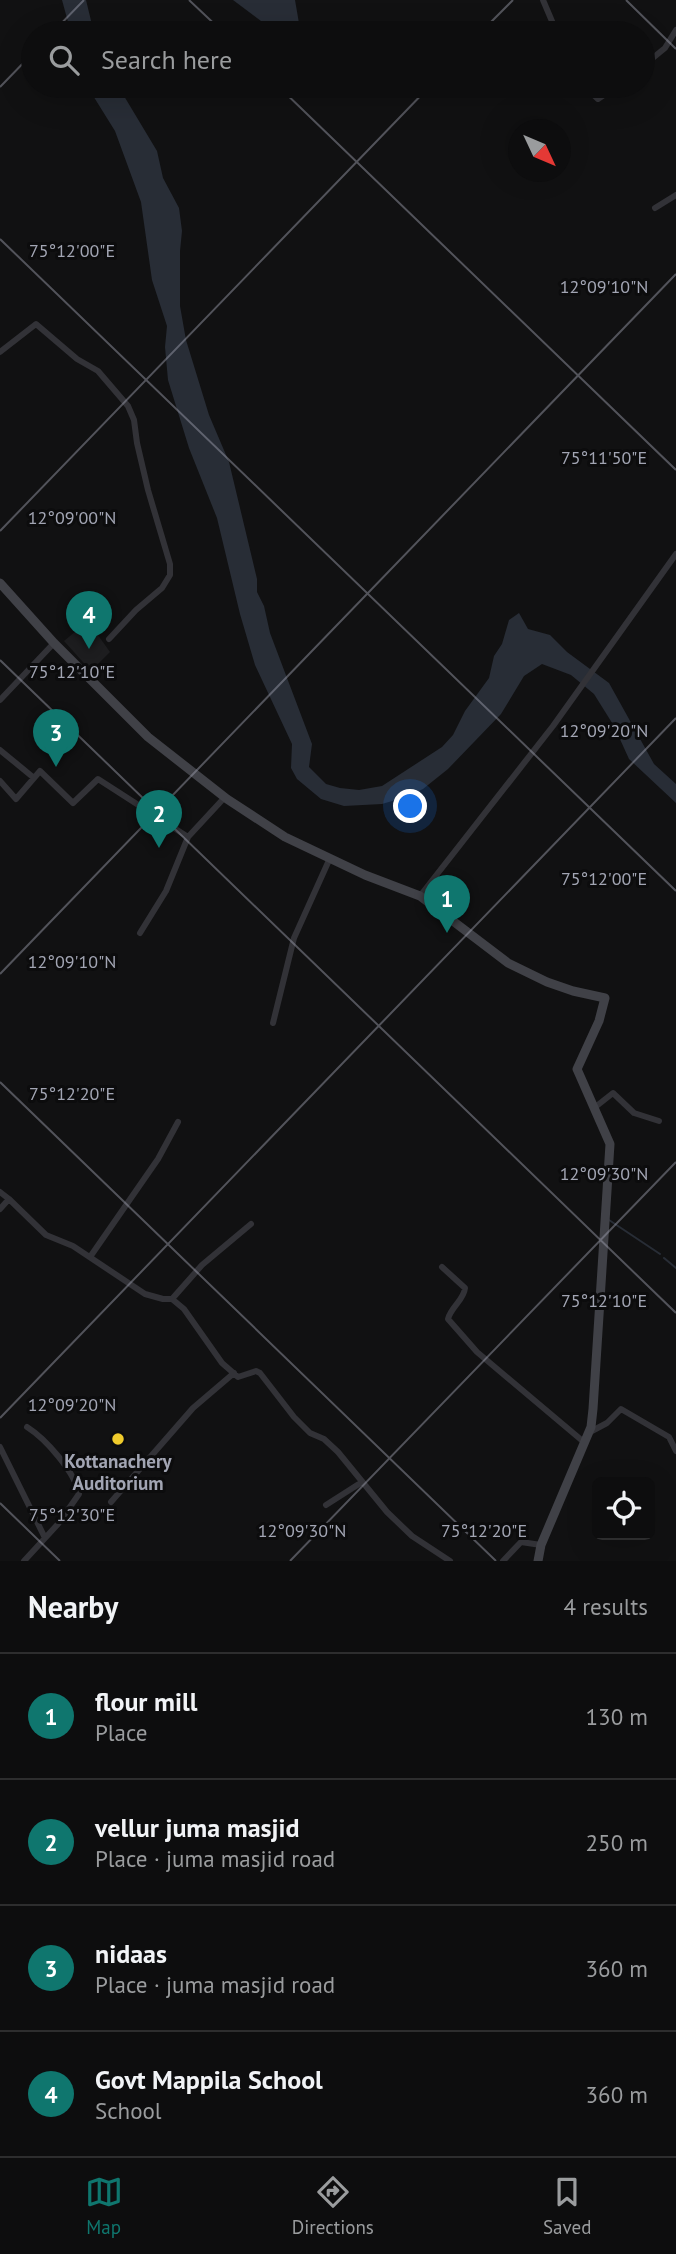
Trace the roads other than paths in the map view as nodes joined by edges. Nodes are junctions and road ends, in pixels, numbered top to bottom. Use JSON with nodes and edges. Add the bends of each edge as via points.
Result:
{"nodes":[{"id":1,"x":543,"y":0,"type":"edge"},
{"id":2,"x":552,"y":21,"type":"edge"},
{"id":3,"x":676,"y":30,"type":"edge"},
{"id":4,"x":655,"y":56,"type":"edge"},
{"id":5,"x":676,"y":195,"type":"edge"},
{"id":6,"x":655,"y":208,"type":"dead end"},
{"id":7,"x":0,"y":352,"type":"edge"},
{"id":8,"x":676,"y":554,"type":"edge"},
{"id":9,"x":0,"y":583,"type":"edge"},
{"id":10,"x":109,"y":639,"type":"dead end"},
{"id":11,"x":54,"y":643,"type":"junction"},
{"id":12,"x":0,"y":700,"type":"edge"},
{"id":13,"x":0,"y":750,"type":"edge"},
{"id":14,"x":34,"y":778,"type":"junction"},
{"id":15,"x":0,"y":781,"type":"edge"},
{"id":16,"x":225,"y":797,"type":"junction"},
{"id":17,"x":188,"y":836,"type":"junction"},
{"id":18,"x":330,"y":858,"type":"junction"},
{"id":19,"x":420,"y":896,"type":"junction"},
{"id":20,"x":140,"y":933,"type":"dead end"},
{"id":21,"x":273,"y":1023,"type":"dead end"},
{"id":22,"x":594,"y":1108,"type":"junction"},
{"id":23,"x":659,"y":1121,"type":"dead end"},
{"id":24,"x":178,"y":1122,"type":"dead end"},
{"id":25,"x":0,"y":1192,"type":"edge"},
{"id":26,"x":9,"y":1199,"type":"junction"},
{"id":27,"x":0,"y":1209,"type":"edge"},
{"id":28,"x":251,"y":1224,"type":"dead end"},
{"id":29,"x":90,"y":1257,"type":"junction"},
{"id":30,"x":442,"y":1267,"type":"dead end"},
{"id":31,"x":172,"y":1300,"type":"junction"},
{"id":32,"x":234,"y":1373,"type":"junction"},
{"id":33,"x":27,"y":1427,"type":"dead end"},
{"id":34,"x":589,"y":1432,"type":"junction"},
{"id":35,"x":585,"y":1443,"type":"junction"},
{"id":36,"x":0,"y":1447,"type":"edge"},
{"id":37,"x":676,"y":1451,"type":"edge"},
{"id":38,"x":362,"y":1482,"type":"junction"},
{"id":39,"x":111,"y":1502,"type":"dead end"},
{"id":40,"x":326,"y":1505,"type":"dead end"},
{"id":41,"x":45,"y":1538,"type":"junction"},
{"id":42,"x":541,"y":1545,"type":"junction"},
{"id":43,"x":24,"y":1561,"type":"edge"},
{"id":44,"x":450,"y":1561,"type":"edge"},
{"id":45,"x":503,"y":1561,"type":"edge"},
{"id":46,"x":538,"y":1561,"type":"edge"}],
"edges":[{"from":1,"to":2,"type":"street"},
{"from":3,"to":4,"type":"street"},
{"from":5,"to":6,"type":"street"},
{"from":7,"to":10,"type":"street","via":[[36,324],[98,371],[134,420],[170,575]]},
{"from":8,"to":19,"type":"street","via":[[553,726]]},
{"from":9,"to":11,"type":"main road"},
{"from":11,"to":12,"type":"street"},
{"from":11,"to":16,"type":"main road","via":[[148,737]]},
{"from":13,"to":14,"type":"street"},
{"from":14,"to":15,"type":"street","via":[[16,799]]},
{"from":14,"to":17,"type":"street","via":[[40,771],[73,803],[98,779]]},
{"from":16,"to":17,"type":"street"},
{"from":16,"to":18,"type":"main road","via":[[285,837]]},
{"from":17,"to":20,"type":"street","via":[[166,891]]},
{"from":18,"to":19,"type":"main road"},
{"from":18,"to":21,"type":"street","via":[[294,938]]},
{"from":19,"to":22,"type":"main road","via":[[508,963],[547,982],[605,998],[577,1069]]},
{"from":22,"to":23,"type":"street","via":[[613,1093],[634,1113]]},
{"from":22,"to":34,"type":"main road","via":[[610,1143]]},
{"from":24,"to":29,"type":"street"},
{"from":25,"to":26,"type":"street"},
{"from":26,"to":27,"type":"street"},
{"from":26,"to":29,"type":"street","via":[[46,1235]]},
{"from":28,"to":31,"type":"street","via":[[202,1265]]},
{"from":29,"to":31,"type":"street","via":[[145,1294]]},
{"from":30,"to":35,"type":"street","via":[[465,1288],[448,1320],[477,1352]]},
{"from":31,"to":32,"type":"street","via":[[194,1320],[222,1363]]},
{"from":32,"to":38,"type":"street","via":[[238,1377],[260,1373],[294,1417],[324,1439]]},
{"from":32,"to":39,"type":"street","via":[[193,1408]]},
{"from":33,"to":41,"type":"street","via":[[59,1459],[77,1483],[79,1494]]},
{"from":34,"to":35,"type":"main road"},
{"from":34,"to":37,"type":"street","via":[[621,1409],[669,1437]]},
{"from":35,"to":42,"type":"main road"},
{"from":36,"to":41,"type":"street"},
{"from":38,"to":40,"type":"street"},
{"from":38,"to":44,"type":"street","via":[[412,1536]]},
{"from":41,"to":43,"type":"street"},
{"from":42,"to":45,"type":"street","via":[[521,1542]]},
{"from":42,"to":46,"type":"main road"}]}
